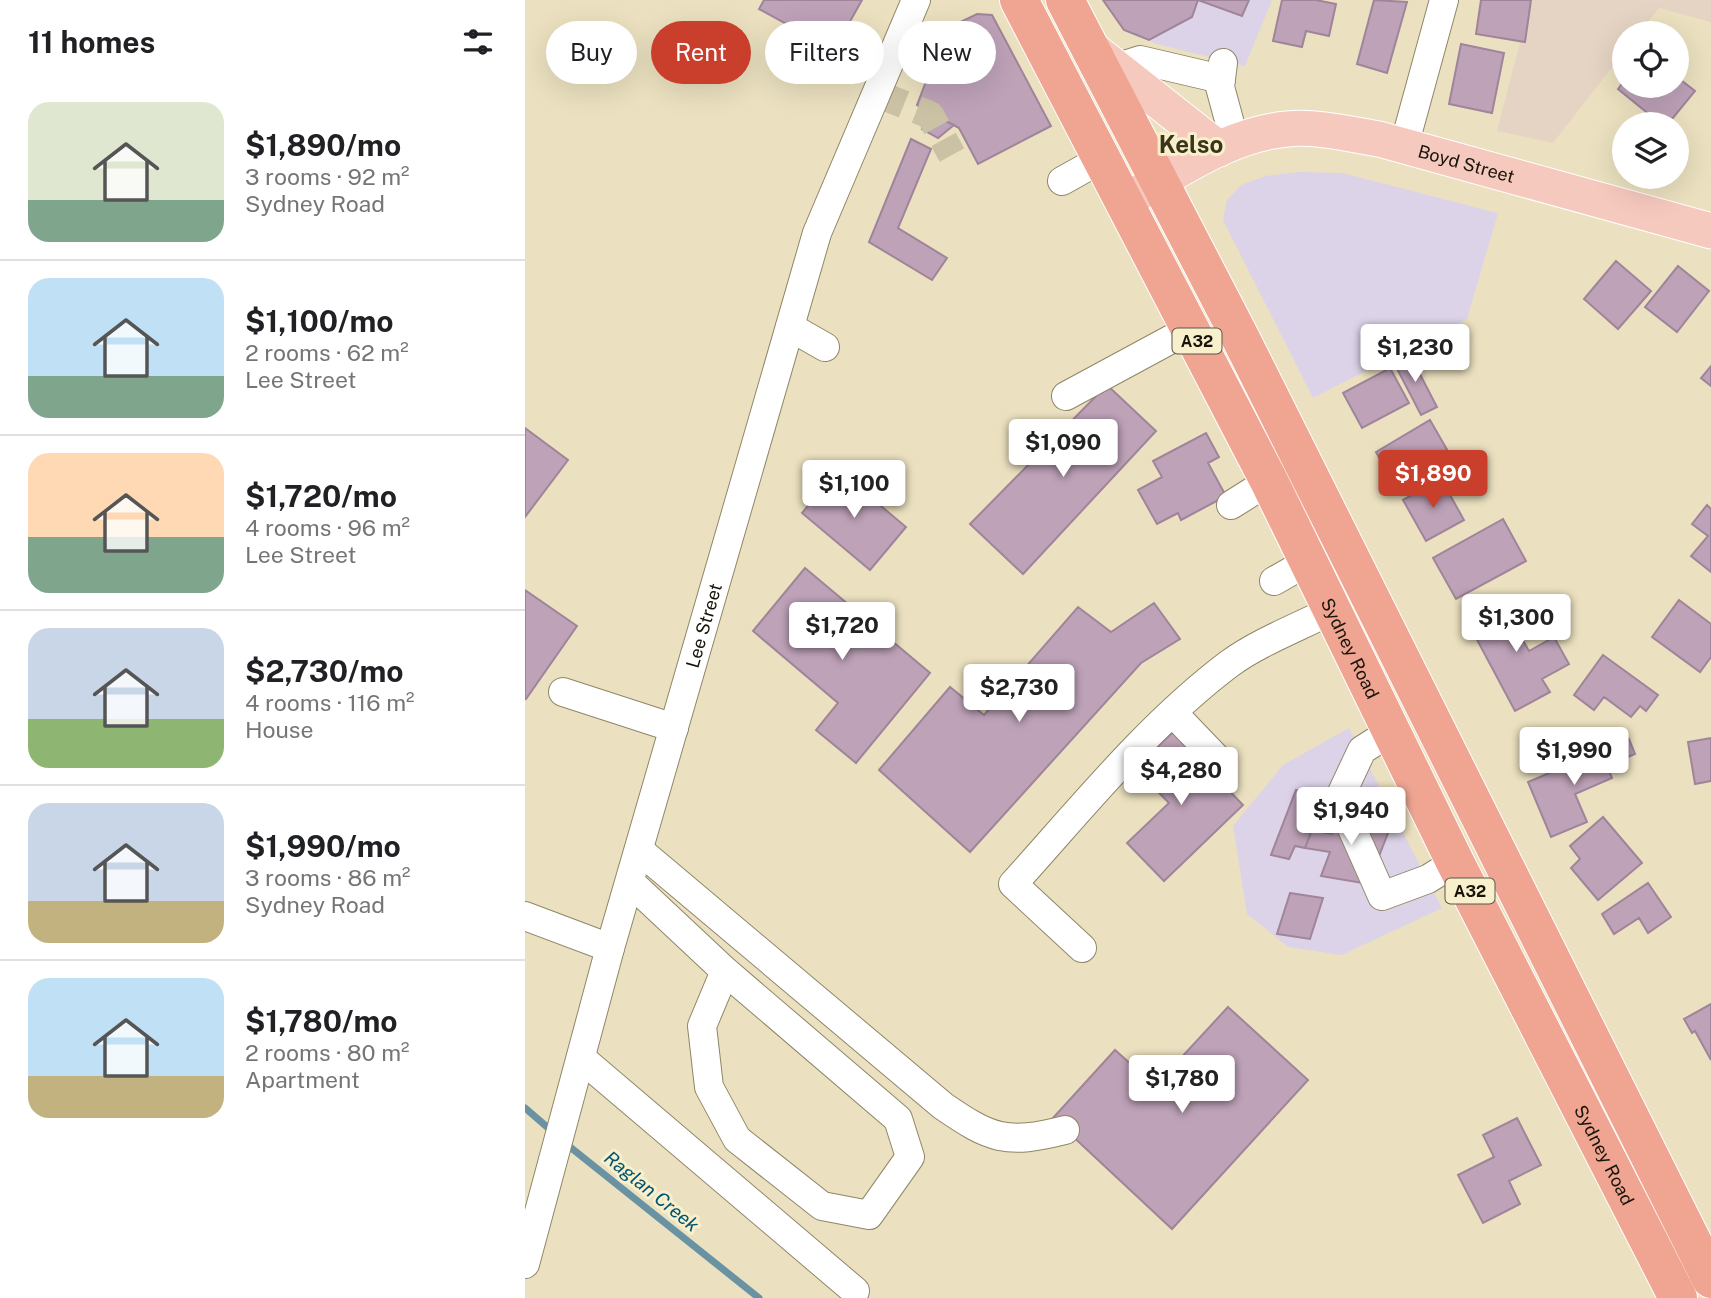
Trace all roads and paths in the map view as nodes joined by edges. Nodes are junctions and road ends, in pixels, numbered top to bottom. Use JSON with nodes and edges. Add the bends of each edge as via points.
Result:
{"nodes":[{"id":1,"x":916,"y":0,"type":"edge"},
{"id":2,"x":1019,"y":0,"type":"edge"},
{"id":3,"x":1065,"y":0,"type":"edge"},
{"id":4,"x":1444,"y":0,"type":"edge"},
{"id":5,"x":1102,"y":57,"type":"junction"},
{"id":6,"x":1227,"y":145,"type":"junction"},
{"id":7,"x":1404,"y":146,"type":"junction"},
{"id":8,"x":1103,"y":158,"type":"junction"},
{"id":9,"x":1062,"y":181,"type":"dead end"},
{"id":10,"x":1159,"y":181,"type":"junction"},
{"id":11,"x":1125,"y":201,"type":"junction"},
{"id":12,"x":1711,"y":231,"type":"edge"},
{"id":13,"x":790,"y":327,"type":"junction"},
{"id":14,"x":1191,"y":329,"type":"junction"},
{"id":15,"x":825,"y":347,"type":"dead end"},
{"id":16,"x":1066,"y":396,"type":"dead end"},
{"id":17,"x":1269,"y":481,"type":"junction"},
{"id":18,"x":1231,"y":505,"type":"dead end"},
{"id":19,"x":1309,"y":561,"type":"junction"},
{"id":20,"x":1273,"y":581,"type":"dead end"},
{"id":21,"x":1332,"y":610,"type":"junction"},
{"id":22,"x":563,"y":692,"type":"dead end"},
{"id":23,"x":1173,"y":713,"type":"junction"},
{"id":24,"x":674,"y":728,"type":"junction"},
{"id":25,"x":1392,"y":731,"type":"junction"},
{"id":26,"x":1222,"y":764,"type":"dead end"},
{"id":27,"x":639,"y":850,"type":"junction"},
{"id":28,"x":1455,"y":862,"type":"junction"},
{"id":29,"x":629,"y":882,"type":"junction"},
{"id":30,"x":525,"y":916,"type":"edge"},
{"id":31,"x":610,"y":948,"type":"junction"},
{"id":32,"x":1082,"y":948,"type":"dead end"},
{"id":33,"x":725,"y":971,"type":"junction"},
{"id":34,"x":581,"y":1058,"type":"junction"},
{"id":35,"x":1065,"y":1130,"type":"dead end"},
{"id":36,"x":525,"y":1264,"type":"edge"},
{"id":37,"x":1711,"y":1279,"type":"edge"},
{"id":38,"x":855,"y":1291,"type":"dead end"},
{"id":39,"x":1678,"y":1298,"type":"edge"}],
"edges":[{"from":1,"to":13,"type":"street","name":"Lee Street","via":[[817,233]]},
{"from":2,"to":8,"type":"highway","name":"Sydney Road","number":"A32"},
{"from":3,"to":5,"type":"highway","number":"A32"},
{"from":4,"to":7,"type":"street"},
{"from":5,"to":6,"type":"main road"},
{"from":5,"to":6,"type":"street","via":[[1222,70]]},
{"from":5,"to":10,"type":"highway","number":"A32"},
{"from":6,"to":7,"type":"main road","name":"Boyd Street","via":[[1288,129],[1330,130]]},
{"from":6,"to":10,"type":"main road","name":"Boyd Street"},
{"from":7,"to":12,"type":"main road","name":"Boyd Street"},
{"from":8,"to":9,"type":"street"},
{"from":8,"to":11,"type":"highway","name":"Sydney Road","number":"A32"},
{"from":10,"to":11,"type":"main road","name":"Boyd Street"},
{"from":10,"to":37,"type":"highway","number":"A32"},
{"from":11,"to":14,"type":"highway","name":"Sydney Road","number":"A32"},
{"from":13,"to":15,"type":"street"},
{"from":13,"to":24,"type":"street","name":"Lee Street"},
{"from":14,"to":16,"type":"street"},
{"from":14,"to":17,"type":"highway","name":"Sydney Road","number":"A32"},
{"from":17,"to":18,"type":"street"},
{"from":17,"to":19,"type":"highway","name":"Sydney Road","number":"A32"},
{"from":19,"to":20,"type":"street"},
{"from":19,"to":21,"type":"highway","name":"Sydney Road","number":"A32"},
{"from":21,"to":23,"type":"street","via":[[1230,663]]},
{"from":21,"to":25,"type":"highway","name":"Sydney Road","number":"A32"},
{"from":22,"to":24,"type":"street"},
{"from":23,"to":26,"type":"street"},
{"from":23,"to":32,"type":"street","via":[[1112,773],[1013,884]]},
{"from":24,"to":27,"type":"street","name":"Lee Street"},
{"from":25,"to":28,"type":"highway","name":"Sydney Road","number":"A32"},
{"from":25,"to":28,"type":"street","via":[[1362,750],[1339,799],[1382,896],[1428,879]]},
{"from":27,"to":29,"type":"street","name":"Lee Street"},
{"from":27,"to":35,"type":"street","via":[[981,1132],[1024,1140]]},
{"from":28,"to":39,"type":"highway","name":"Sydney Road","number":"A32"},
{"from":29,"to":31,"type":"street","name":"Lee Street"},
{"from":29,"to":33,"type":"street"},
{"from":30,"to":31,"type":"street"},
{"from":31,"to":34,"type":"street","name":"Lee Street"},
{"from":33,"to":33,"type":"street","via":[[898,1118],[910,1157],[869,1215],[822,1206],[737,1139],[709,1087],[702,1026]]},
{"from":34,"to":36,"type":"street","name":"Lee Street"},
{"from":34,"to":38,"type":"street"}]}
